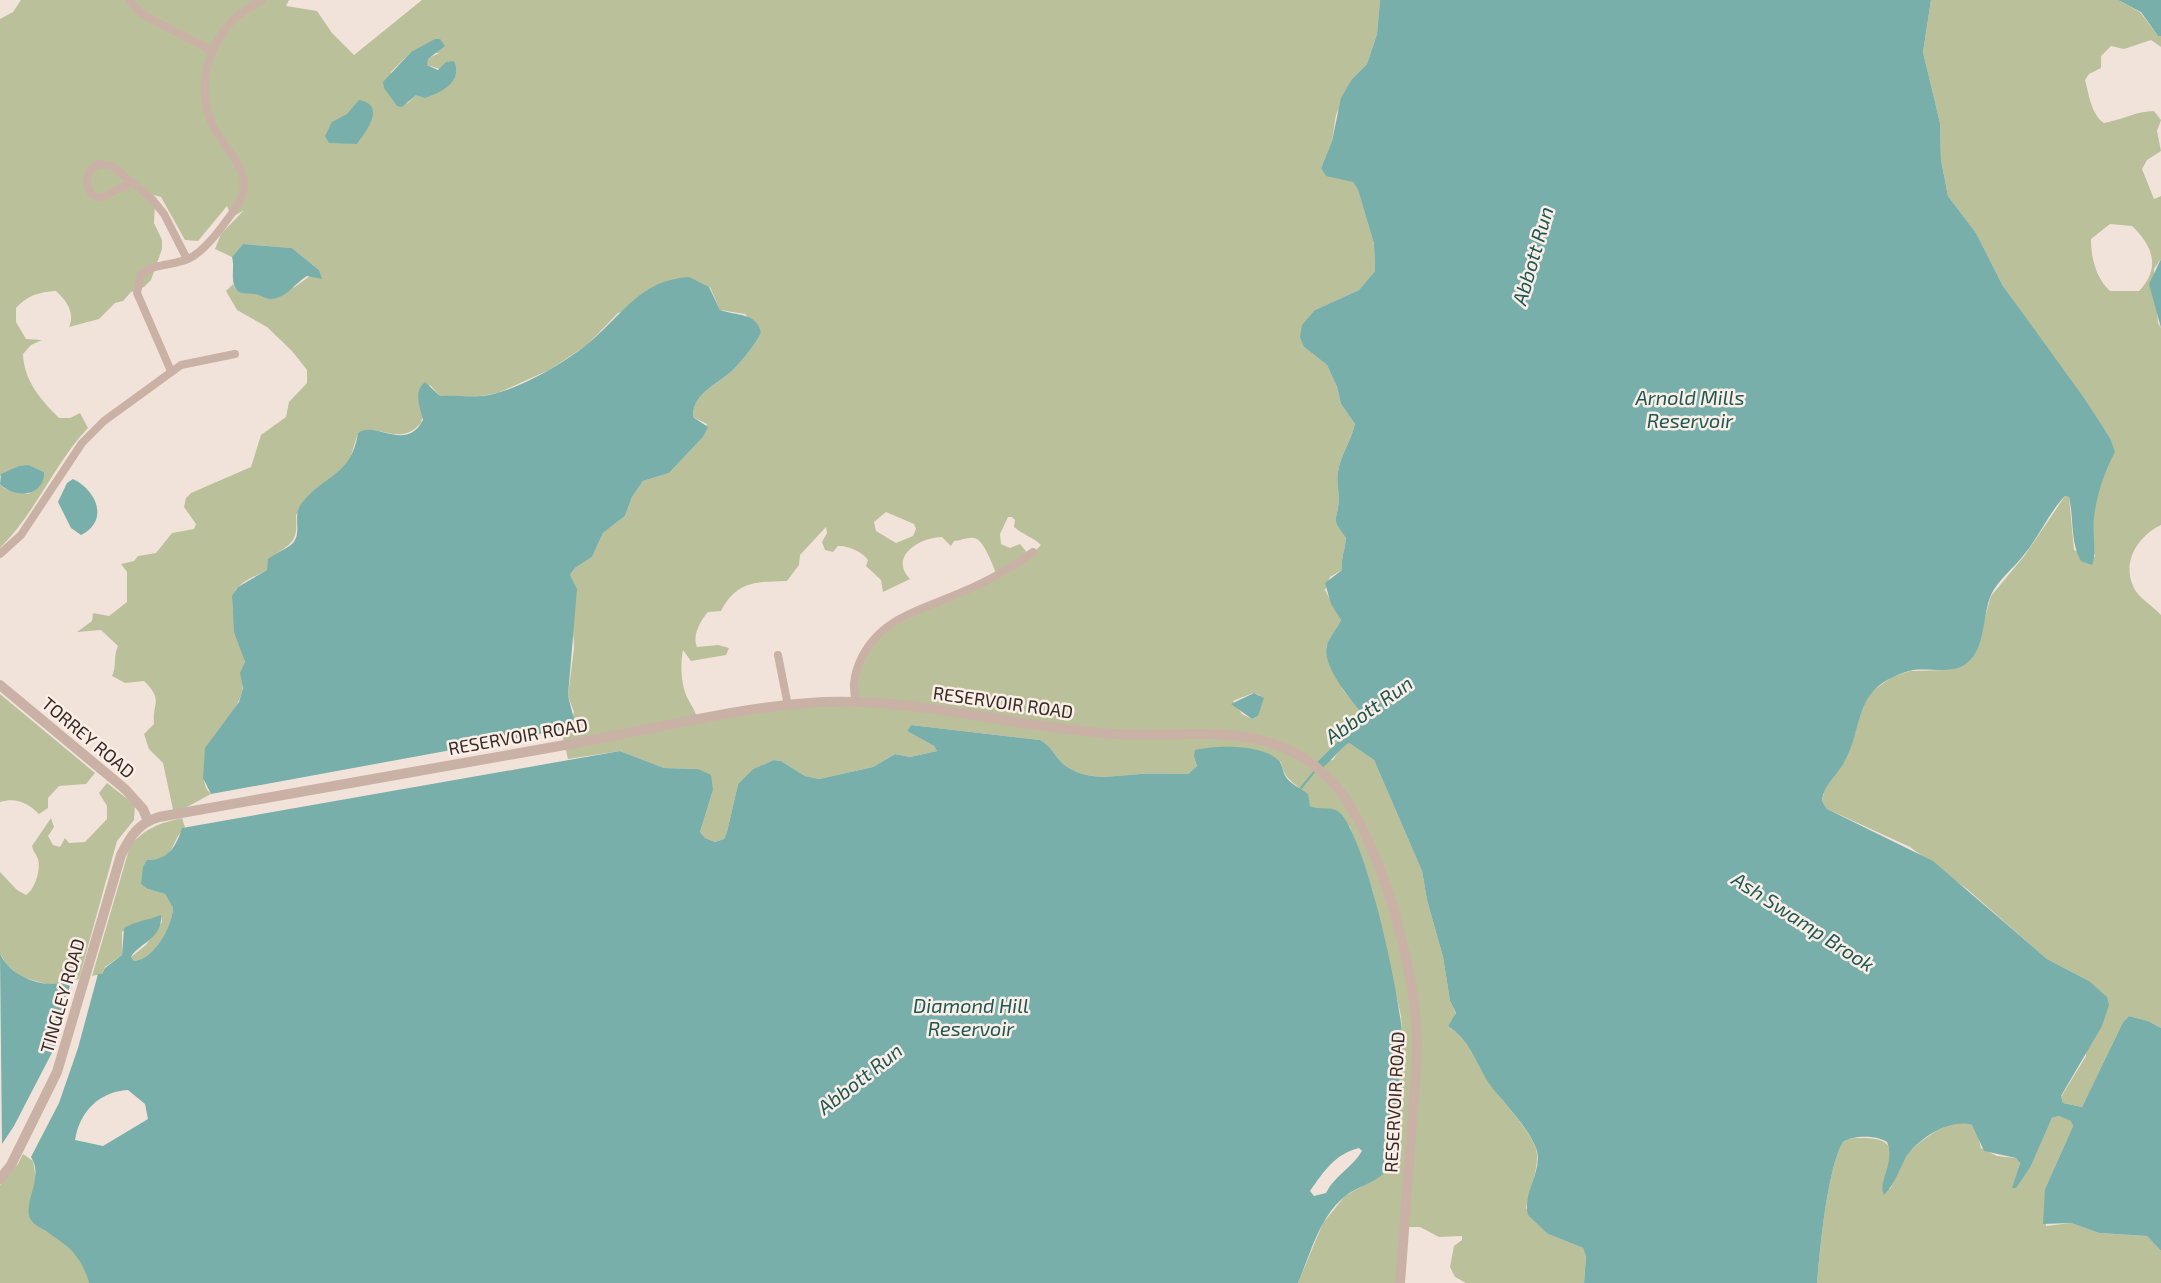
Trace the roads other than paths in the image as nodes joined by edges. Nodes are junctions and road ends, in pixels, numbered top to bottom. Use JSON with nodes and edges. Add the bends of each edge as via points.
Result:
{"nodes":[{"id":1,"x":129,"y":0,"type":"edge"},
{"id":2,"x":261,"y":0,"type":"edge"},
{"id":3,"x":212,"y":51,"type":"junction"},
{"id":4,"x":131,"y":183,"type":"junction"},
{"id":5,"x":188,"y":259,"type":"junction"},
{"id":6,"x":236,"y":354,"type":"dead end"},
{"id":7,"x":171,"y":371,"type":"junction"},
{"id":8,"x":1033,"y":552,"type":"dead end"},
{"id":9,"x":0,"y":554,"type":"edge"},
{"id":10,"x":778,"y":656,"type":"dead end"},
{"id":11,"x":0,"y":686,"type":"edge"},
{"id":12,"x":856,"y":702,"type":"junction"},
{"id":13,"x":788,"y":706,"type":"junction"},
{"id":14,"x":148,"y":821,"type":"junction"},
{"id":15,"x":0,"y":1179,"type":"edge"},
{"id":16,"x":1400,"y":1283,"type":"edge"}],
"edges":[{"from":1,"to":3,"type":"street","via":[[142,14]]},
{"from":2,"to":3,"type":"street","via":[[236,16]]},
{"from":3,"to":5,"type":"street","via":[[206,103],[218,135],[244,172],[245,184],[236,208],[198,253]]},
{"from":4,"to":4,"type":"street","via":[[105,164],[94,166],[87,180],[92,195],[100,198]]},
{"from":4,"to":5,"type":"street","via":[[164,214]]},
{"from":5,"to":7,"type":"street","via":[[152,266],[141,274],[137,293]]},
{"from":6,"to":7,"type":"street","via":[[181,365]]},
{"from":7,"to":9,"type":"street","via":[[93,431],[72,456],[21,535]]},
{"from":8,"to":12,"type":"street","via":[[1001,574],[932,602],[883,628],[865,651],[855,674]]},
{"from":10,"to":13,"type":"street"},
{"from":11,"to":14,"type":"street","name":"TORREY ROAD","via":[[124,789],[143,809]]},
{"from":12,"to":13,"type":"street","name":"RESERVOIR ROAD"},
{"from":12,"to":16,"type":"street","name":"RESERVOIR ROAD","via":[[1113,734],[1236,734],[1271,742],[1323,772],[1354,811],[1371,846],[1388,892],[1413,997],[1417,1039]]},
{"from":13,"to":14,"type":"street","name":"RESERVOIR ROAD"},
{"from":14,"to":15,"type":"street","name":"TINGLEY ROAD","via":[[130,836],[121,855],[57,1072],[11,1165]]}]}
